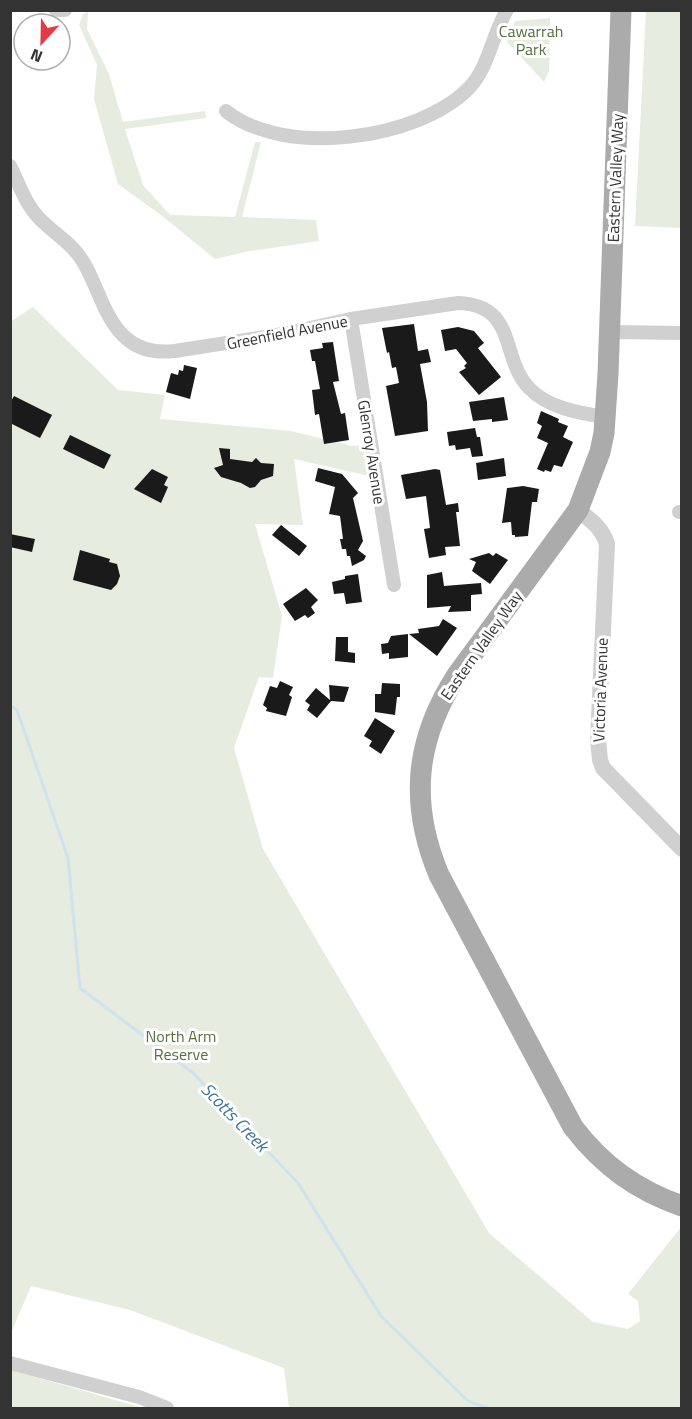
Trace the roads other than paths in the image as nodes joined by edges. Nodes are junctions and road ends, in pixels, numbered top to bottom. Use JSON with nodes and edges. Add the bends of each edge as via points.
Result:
{"nodes":[{"id":1,"x":56,"y":10,"type":"edge"},
{"id":2,"x":65,"y":10,"type":"edge"},
{"id":3,"x":507,"y":10,"type":"edge"},
{"id":4,"x":621,"y":10,"type":"edge"},
{"id":5,"x":226,"y":111,"type":"dead end"},
{"id":6,"x":10,"y":166,"type":"edge"},
{"id":7,"x":351,"y":319,"type":"junction"},
{"id":8,"x":610,"y":332,"type":"junction"},
{"id":9,"x":681,"y":333,"type":"edge"},
{"id":10,"x":605,"y":417,"type":"junction"},
{"id":11,"x":579,"y":510,"type":"junction"},
{"id":12,"x":393,"y":585,"type":"dead end"},
{"id":13,"x":681,"y":849,"type":"edge"},
{"id":14,"x":681,"y":1206,"type":"edge"},
{"id":15,"x":10,"y":1363,"type":"edge"},
{"id":16,"x":167,"y":1408,"type":"edge"}],
"edges":[{"from":1,"to":2,"type":"street"},
{"from":3,"to":5,"type":"street","via":[[482,71],[471,86],[446,108],[411,123],[349,136],[288,136],[256,130]]},
{"from":4,"to":8,"type":"main road","name":"Eastern Valley Way"},
{"from":6,"to":7,"type":"street","name":"Greenfield Avenue","via":[[28,204],[83,261],[115,326],[142,349],[185,350]]},
{"from":7,"to":10,"type":"street","name":"Greenfield Avenue","via":[[458,303],[481,307],[505,333],[518,371],[530,390],[567,409]]},
{"from":7,"to":12,"type":"street","name":"Glenroy Avenue"},
{"from":8,"to":9,"type":"street"},
{"from":8,"to":10,"type":"main road","name":"Eastern Valley Way"},
{"from":10,"to":11,"type":"main road","name":"Eastern Valley Way","via":[[600,452]]},
{"from":11,"to":13,"type":"street","name":"Victoria Avenue","via":[[604,534],[607,544],[600,760],[610,776]]},
{"from":11,"to":14,"type":"main road","name":"Eastern Valley Way","via":[[441,702],[429,728],[422,761],[421,815],[432,858],[448,893],[573,1127],[622,1177]]},
{"from":15,"to":16,"type":"street"}]}
